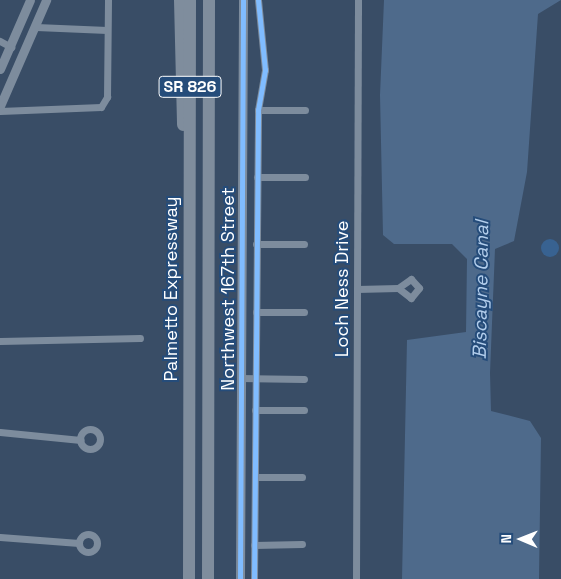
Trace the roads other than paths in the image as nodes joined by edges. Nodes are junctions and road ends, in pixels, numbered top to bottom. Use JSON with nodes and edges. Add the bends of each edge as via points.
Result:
{"nodes":[{"id":1,"x":30,"y":0,"type":"edge"},
{"id":2,"x":46,"y":0,"type":"edge"},
{"id":3,"x":108,"y":0,"type":"edge"},
{"id":4,"x":180,"y":0,"type":"edge"},
{"id":5,"x":190,"y":0,"type":"edge"},
{"id":6,"x":209,"y":0,"type":"edge"},
{"id":7,"x":243,"y":0,"type":"edge"},
{"id":8,"x":258,"y":0,"type":"edge"},
{"id":9,"x":358,"y":0,"type":"edge"},
{"id":10,"x":36,"y":27,"type":"junction"},
{"id":11,"x":108,"y":30,"type":"junction"},
{"id":12,"x":0,"y":41,"type":"edge"},
{"id":13,"x":11,"y":47,"type":"junction"},
{"id":14,"x":0,"y":69,"type":"edge"},
{"id":15,"x":0,"y":106,"type":"edge"},
{"id":16,"x":258,"y":110,"type":"junction"},
{"id":17,"x":305,"y":110,"type":"dead end"},
{"id":18,"x":0,"y":111,"type":"edge"},
{"id":19,"x":190,"y":174,"type":"junction"},
{"id":20,"x":257,"y":177,"type":"junction"},
{"id":21,"x":305,"y":177,"type":"dead end"},
{"id":22,"x":256,"y":244,"type":"junction"},
{"id":23,"x":304,"y":244,"type":"dead end"},
{"id":24,"x":398,"y":288,"type":"dead end"},
{"id":25,"x":357,"y":289,"type":"junction"},
{"id":26,"x":256,"y":312,"type":"junction"},
{"id":27,"x":304,"y":312,"type":"dead end"},
{"id":28,"x":140,"y":338,"type":"dead end"},
{"id":29,"x":0,"y":340,"type":"edge"},
{"id":30,"x":241,"y":378,"type":"junction"},
{"id":31,"x":256,"y":379,"type":"junction"},
{"id":32,"x":304,"y":379,"type":"dead end"},
{"id":33,"x":255,"y":410,"type":"junction"},
{"id":34,"x":304,"y":410,"type":"dead end"},
{"id":35,"x":0,"y":432,"type":"edge"},
{"id":36,"x":81,"y":440,"type":"dead end"},
{"id":37,"x":255,"y":477,"type":"junction"},
{"id":38,"x":302,"y":477,"type":"dead end"},
{"id":39,"x":0,"y":537,"type":"edge"},
{"id":40,"x":79,"y":543,"type":"dead end"},
{"id":41,"x":302,"y":544,"type":"dead end"},
{"id":42,"x":254,"y":545,"type":"junction"},
{"id":43,"x":189,"y":579,"type":"edge"},
{"id":44,"x":208,"y":579,"type":"edge"},
{"id":45,"x":240,"y":579,"type":"edge"},
{"id":46,"x":254,"y":579,"type":"edge"},
{"id":47,"x":356,"y":579,"type":"edge"}],
"edges":[{"from":1,"to":13,"type":"street"},
{"from":2,"to":10,"type":"street"},
{"from":3,"to":11,"type":"street"},
{"from":4,"to":19,"type":"highway","via":[[181,105]]},
{"from":5,"to":19,"type":"highway","name":"Palmetto Expressway","number":"SR 826"},
{"from":6,"to":44,"type":"highway","number":"SR 826"},
{"from":7,"to":30,"type":"street","name":"Northwest 167th Street"},
{"from":8,"to":16,"type":"street","via":[[265,70]]},
{"from":9,"to":25,"type":"street","name":"Loch Ness Drive"},
{"from":10,"to":11,"type":"street"},
{"from":10,"to":15,"type":"street"},
{"from":11,"to":18,"type":"street","via":[[107,97],[101,108]]},
{"from":12,"to":13,"type":"street"},
{"from":13,"to":14,"type":"street"},
{"from":16,"to":17,"type":"street"},
{"from":16,"to":20,"type":"street"},
{"from":19,"to":43,"type":"highway","name":"Palmetto Expressway","number":"SR 826"},
{"from":20,"to":21,"type":"street"},
{"from":20,"to":22,"type":"street"},
{"from":22,"to":23,"type":"street"},
{"from":22,"to":26,"type":"street"},
{"from":24,"to":25,"type":"street"},
{"from":25,"to":47,"type":"street","name":"Loch Ness Drive"},
{"from":26,"to":27,"type":"street"},
{"from":26,"to":31,"type":"street"},
{"from":28,"to":29,"type":"street"},
{"from":30,"to":31,"type":"street"},
{"from":30,"to":45,"type":"street","name":"Northwest 167th Street"},
{"from":31,"to":32,"type":"street"},
{"from":31,"to":33,"type":"street"},
{"from":33,"to":34,"type":"street"},
{"from":33,"to":37,"type":"street"},
{"from":35,"to":36,"type":"street"},
{"from":37,"to":38,"type":"street"},
{"from":37,"to":42,"type":"street"},
{"from":39,"to":40,"type":"street"},
{"from":41,"to":42,"type":"street"},
{"from":42,"to":46,"type":"street"}]}
